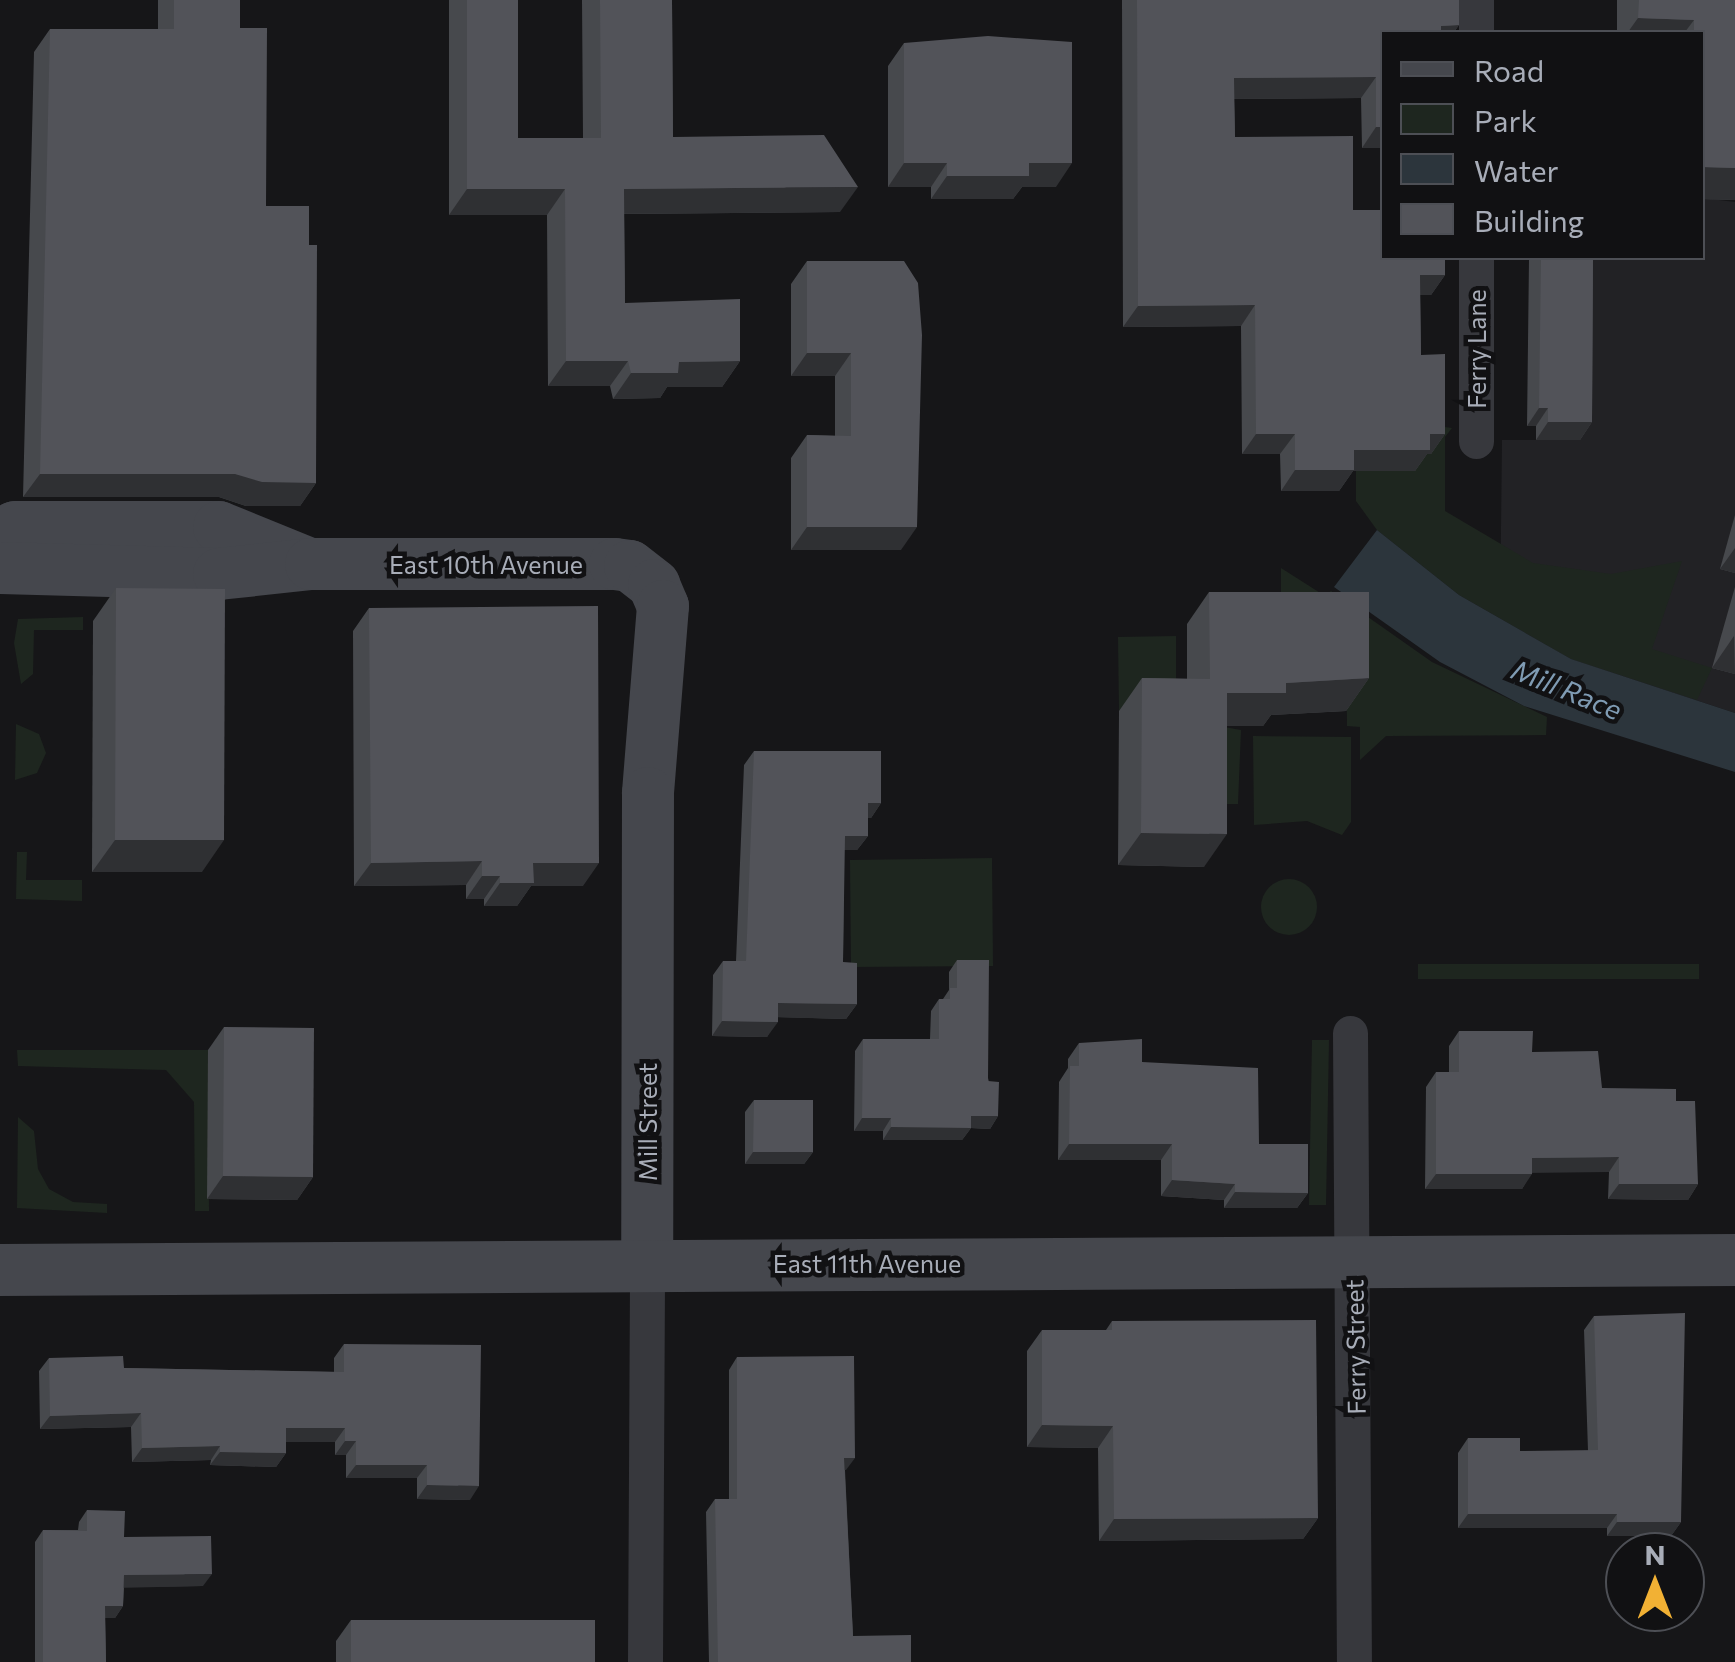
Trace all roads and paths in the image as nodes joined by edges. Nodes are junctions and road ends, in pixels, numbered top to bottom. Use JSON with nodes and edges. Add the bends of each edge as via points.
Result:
{"nodes":[{"id":1,"x":1476,"y":0,"type":"edge"},
{"id":2,"x":1476,"y":30,"type":"edge"},
{"id":3,"x":1476,"y":260,"type":"edge"},
{"id":4,"x":1476,"y":441,"type":"dead end"},
{"id":5,"x":0,"y":535,"type":"edge"},
{"id":6,"x":311,"y":564,"type":"junction"},
{"id":7,"x":0,"y":568,"type":"edge"},
{"id":8,"x":654,"y":585,"type":"joint"},
{"id":9,"x":1350,"y":1033,"type":"dead end"},
{"id":10,"x":1735,"y":1260,"type":"edge"},
{"id":11,"x":1354,"y":1263,"type":"junction"},
{"id":12,"x":647,"y":1264,"type":"junction"},
{"id":13,"x":0,"y":1270,"type":"edge"},
{"id":14,"x":645,"y":1662,"type":"edge"},
{"id":15,"x":1354,"y":1662,"type":"edge"}],
"edges":[{"from":1,"to":2,"type":"street"},
{"from":3,"to":4,"type":"street","name":"Ferry Lane"},
{"from":5,"to":6,"type":"main road","name":"East 10th Avenue","via":[[15,526],[219,527]]},
{"from":6,"to":7,"type":"main road","name":"East 10th Avenue","via":[[219,574]]},
{"from":6,"to":8,"type":"main road","name":"East 10th Avenue","via":[[614,564],[630,566]]},
{"from":8,"to":12,"type":"main road","name":"Mill Street","via":[[663,606],[648,792]]},
{"from":9,"to":11,"type":"street","name":"Ferry Street"},
{"from":10,"to":11,"type":"main road","name":"East 11th Avenue"},
{"from":11,"to":12,"type":"main road","name":"East 11th Avenue"},
{"from":11,"to":15,"type":"street","name":"Ferry Street"},
{"from":12,"to":13,"type":"main road","name":"East 11th Avenue"},
{"from":12,"to":14,"type":"street","name":"Mill Street"}]}
